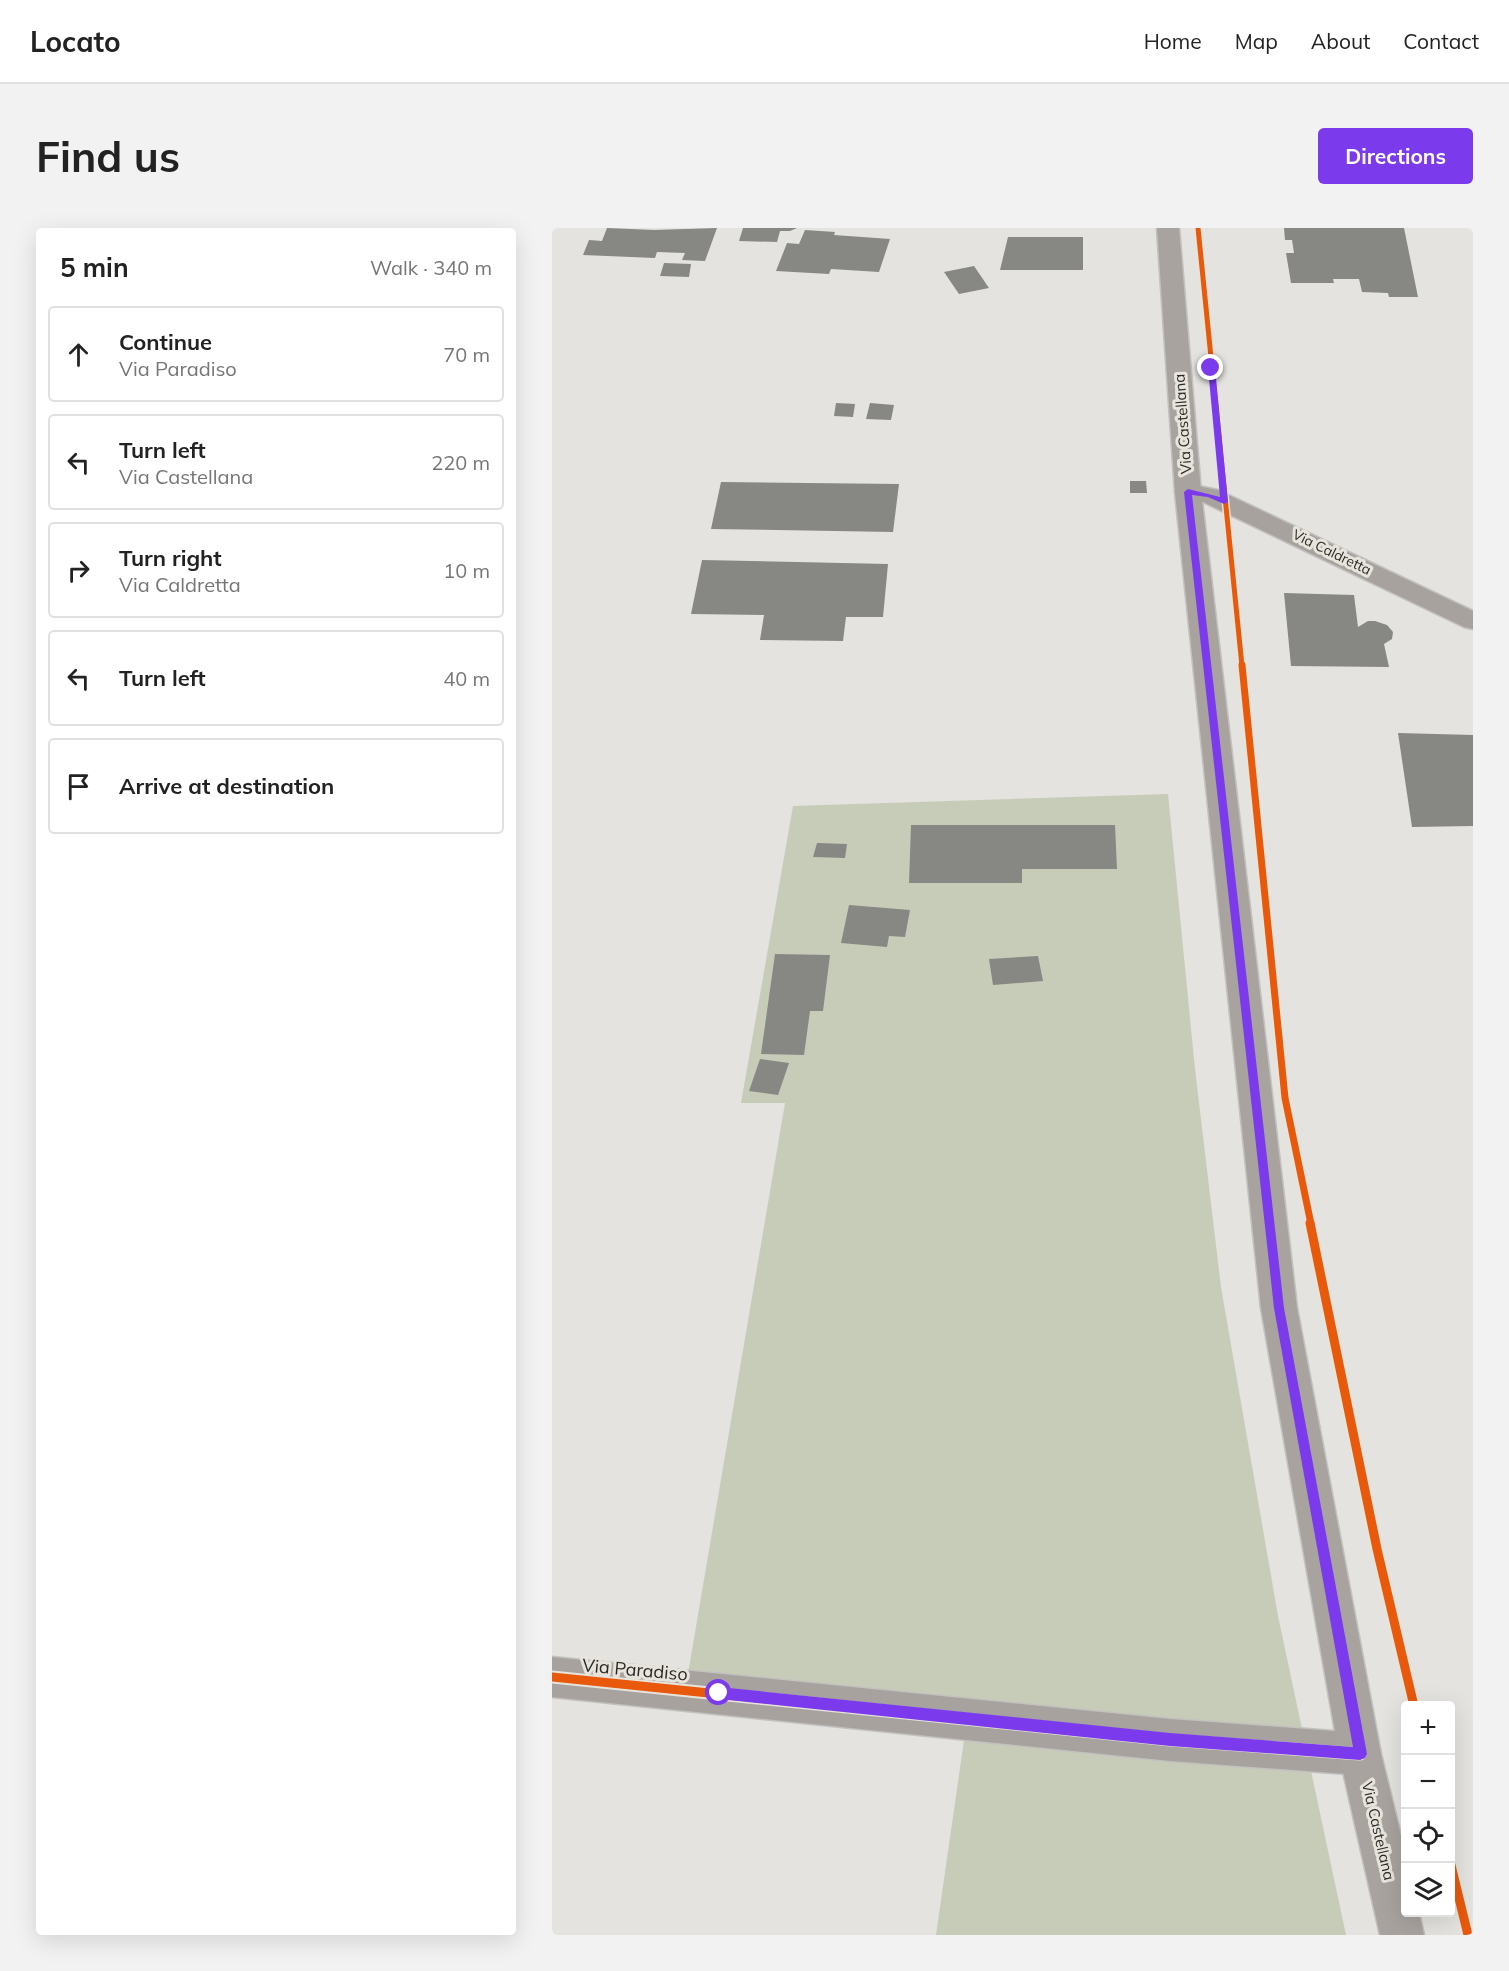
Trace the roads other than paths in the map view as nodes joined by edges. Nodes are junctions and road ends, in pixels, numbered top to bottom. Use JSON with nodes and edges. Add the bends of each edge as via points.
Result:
{"nodes":[{"id":1,"x":1168,"y":228,"type":"edge"},
{"id":2,"x":1188,"y":492,"type":"junction"},
{"id":3,"x":1473,"y":621,"type":"edge"},
{"id":4,"x":552,"y":1677,"type":"edge"},
{"id":5,"x":1360,"y":1754,"type":"junction"},
{"id":6,"x":1402,"y":1935,"type":"edge"}],
"edges":[{"from":1,"to":2,"type":"main road","name":"Via Castellana"},
{"from":2,"to":3,"type":"street","name":"Via Caldretta","via":[[1209,495]]},
{"from":2,"to":5,"type":"main road","name":"Via Castellana","via":[[1279,1308]]},
{"from":4,"to":5,"type":"street","name":"Via Paradiso","via":[[1170,1740]]},
{"from":5,"to":6,"type":"main road","name":"Via Castellana"}]}
